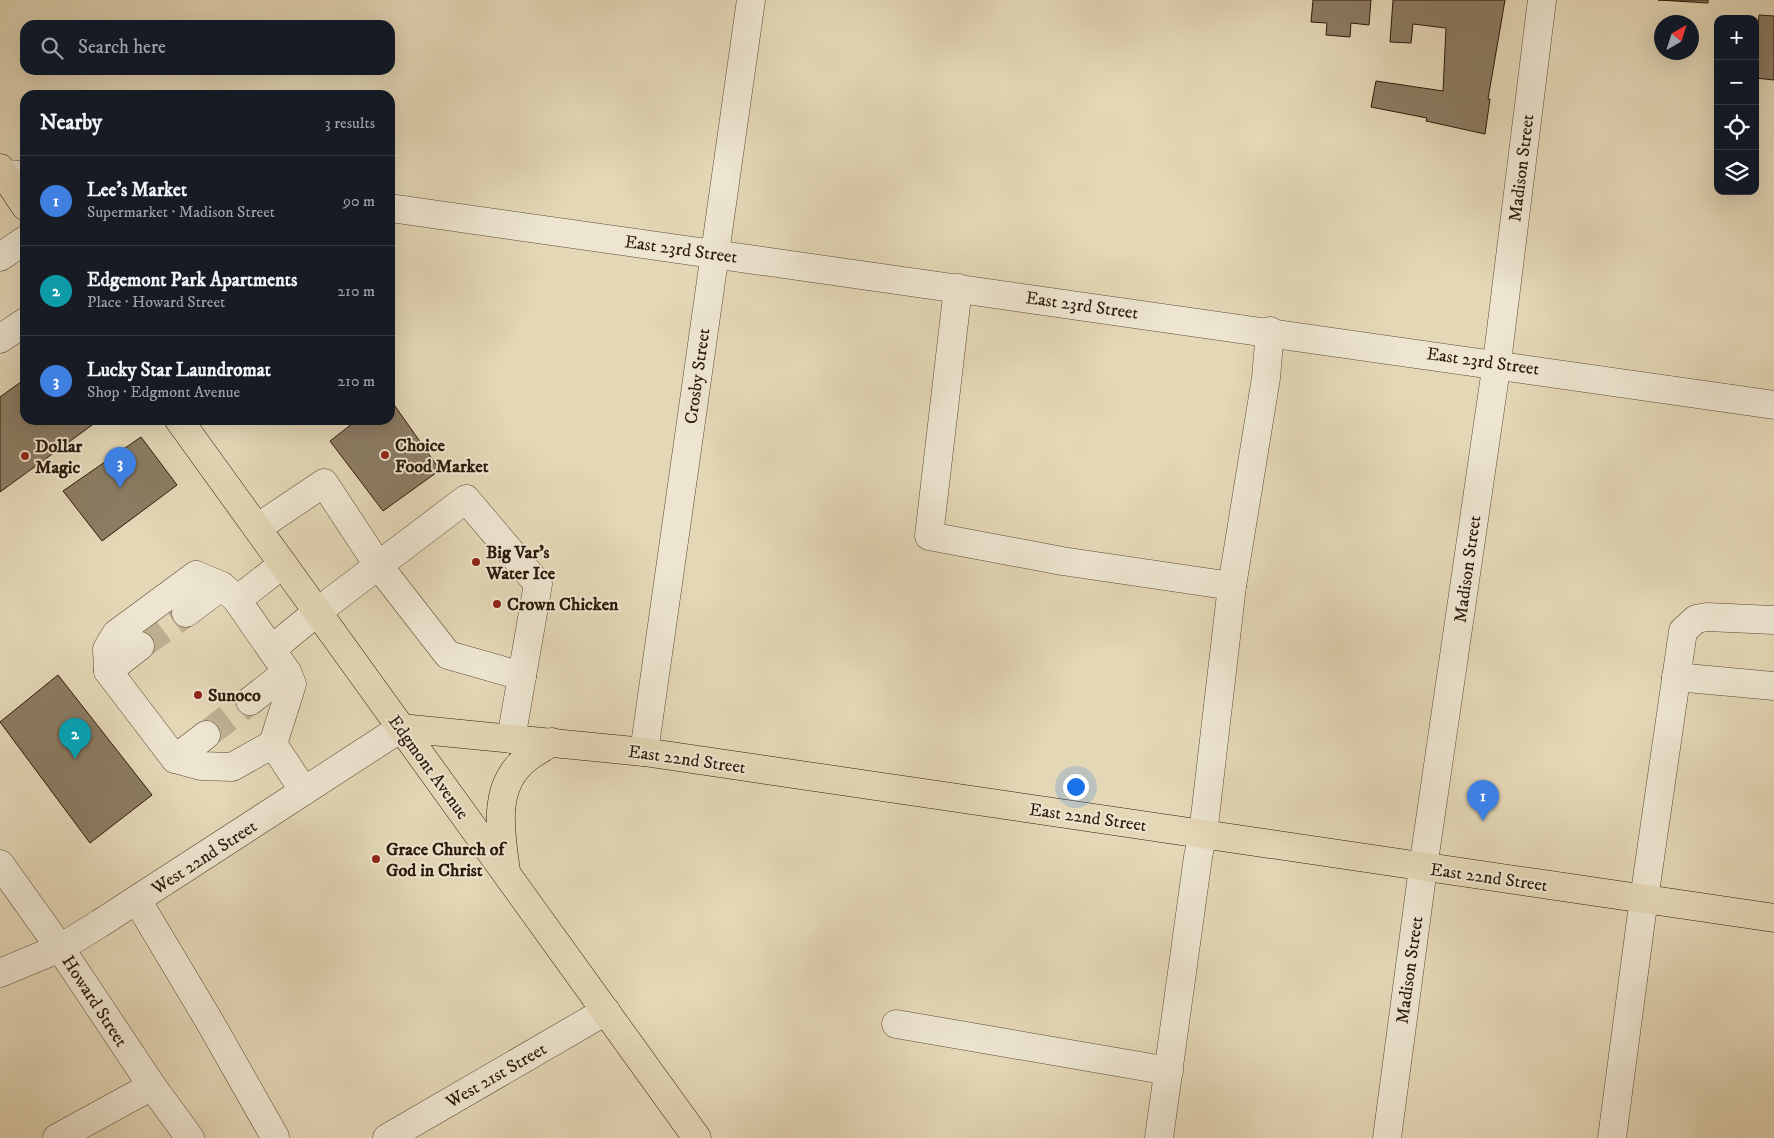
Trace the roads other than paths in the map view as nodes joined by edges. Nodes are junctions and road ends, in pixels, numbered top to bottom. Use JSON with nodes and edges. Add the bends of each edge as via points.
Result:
{"nodes":[{"id":1,"x":751,"y":0,"type":"edge"},
{"id":2,"x":1542,"y":0,"type":"edge"},
{"id":3,"x":10,"y":172,"type":"edge"},
{"id":4,"x":20,"y":195,"type":"edge"},
{"id":5,"x":395,"y":209,"type":"edge"},
{"id":6,"x":20,"y":243,"type":"edge"},
{"id":7,"x":715,"y":254,"type":"junction"},
{"id":8,"x":0,"y":257,"type":"edge"},
{"id":9,"x":958,"y":288,"type":"junction"},
{"id":10,"x":20,"y":325,"type":"edge"},
{"id":11,"x":1270,"y":331,"type":"junction"},
{"id":12,"x":0,"y":339,"type":"edge"},
{"id":13,"x":1497,"y":362,"type":"junction"},
{"id":14,"x":1774,"y":405,"type":"edge"},
{"id":15,"x":183,"y":425,"type":"edge"},
{"id":16,"x":257,"y":528,"type":"junction"},
{"id":17,"x":283,"y":564,"type":"junction"},
{"id":18,"x":378,"y":565,"type":"junction"},
{"id":19,"x":1232,"y":586,"type":"junction"},
{"id":20,"x":229,"y":593,"type":"junction"},
{"id":21,"x":317,"y":612,"type":"junction"},
{"id":22,"x":186,"y":613,"type":"tunnel mouth"},
{"id":23,"x":1774,"y":620,"type":"edge"},
{"id":24,"x":140,"y":646,"type":"tunnel mouth"},
{"id":25,"x":272,"y":649,"type":"junction"},
{"id":26,"x":108,"y":671,"type":"junction"},
{"id":27,"x":288,"y":672,"type":"junction"},
{"id":28,"x":522,"y":676,"type":"junction"},
{"id":29,"x":1676,"y":677,"type":"junction"},
{"id":30,"x":1774,"y":686,"type":"edge"},
{"id":31,"x":250,"y":700,"type":"tunnel mouth"},
{"id":32,"x":401,"y":728,"type":"junction"},
{"id":33,"x":206,"y":735,"type":"tunnel mouth"},
{"id":34,"x":511,"y":739,"type":"junction"},
{"id":35,"x":552,"y":742,"type":"junction"},
{"id":36,"x":273,"y":744,"type":"junction"},
{"id":37,"x":644,"y":752,"type":"junction"},
{"id":38,"x":175,"y":758,"type":"junction"},
{"id":39,"x":304,"y":791,"type":"junction"},
{"id":40,"x":1202,"y":834,"type":"junction"},
{"id":41,"x":0,"y":864,"type":"edge"},
{"id":42,"x":1423,"y":868,"type":"junction"},
{"id":43,"x":507,"y":874,"type":"junction"},
{"id":44,"x":137,"y":900,"type":"junction"},
{"id":45,"x":1644,"y":900,"type":"junction"},
{"id":46,"x":1774,"y":918,"type":"edge"},
{"id":47,"x":60,"y":948,"type":"junction"},
{"id":48,"x":0,"y":973,"type":"edge"},
{"id":49,"x":606,"y":1011,"type":"junction"},
{"id":50,"x":896,"y":1024,"type":"dead end"},
{"id":51,"x":1169,"y":1070,"type":"junction"},
{"id":52,"x":152,"y":1086,"type":"junction"},
{"id":53,"x":275,"y":1137,"type":"edge"},
{"id":54,"x":695,"y":1137,"type":"edge"},
{"id":55,"x":1617,"y":1137,"type":"edge"},
{"id":56,"x":57,"y":1138,"type":"edge"},
{"id":57,"x":190,"y":1138,"type":"edge"},
{"id":58,"x":386,"y":1138,"type":"edge"},
{"id":59,"x":1159,"y":1138,"type":"edge"},
{"id":60,"x":1387,"y":1138,"type":"edge"}],
"edges":[{"from":1,"to":7,"type":"street","name":"Crosby Street"},
{"from":2,"to":13,"type":"street","name":"Madison Street"},
{"from":3,"to":4,"type":"main road"},
{"from":5,"to":7,"type":"street","name":"East 23rd Street"},
{"from":6,"to":8,"type":"street"},
{"from":7,"to":9,"type":"street","name":"East 23rd Street"},
{"from":7,"to":37,"type":"street","name":"Crosby Street"},
{"from":9,"to":11,"type":"street","name":"East 23rd Street"},
{"from":9,"to":19,"type":"street","via":[[929,536],[1062,561]]},
{"from":10,"to":12,"type":"street"},
{"from":11,"to":13,"type":"street","name":"East 23rd Street"},
{"from":11,"to":19,"type":"street","via":[[1266,378]]},
{"from":13,"to":14,"type":"street","name":"East 23rd Street"},
{"from":13,"to":42,"type":"street","name":"Madison Street"},
{"from":15,"to":16,"type":"main road","name":"Edgmont Avenue"},
{"from":16,"to":17,"type":"main road","name":"Edgmont Avenue"},
{"from":16,"to":18,"type":"street","via":[[324,483]]},
{"from":17,"to":20,"type":"street"},
{"from":17,"to":21,"type":"main road","name":"Edgmont Avenue"},
{"from":18,"to":21,"type":"street"},
{"from":18,"to":28,"type":"street","via":[[448,655]]},
{"from":18,"to":28,"type":"street","via":[[466,499],[538,584]]},
{"from":19,"to":40,"type":"street"},
{"from":20,"to":22,"type":"street"},
{"from":20,"to":25,"type":"street"},
{"from":20,"to":26,"type":"street","via":[[196,575],[116,634],[107,649]]},
{"from":21,"to":25,"type":"street"},
{"from":21,"to":32,"type":"main road","name":"Edgmont Avenue"},
{"from":23,"to":29,"type":"street","via":[[1696,619],[1684,631]]},
{"from":24,"to":26,"type":"street"},
{"from":25,"to":27,"type":"street"},
{"from":26,"to":38,"type":"street"},
{"from":27,"to":31,"type":"street"},
{"from":27,"to":36,"type":"street","via":[[292,684]]},
{"from":28,"to":34,"type":"street"},
{"from":29,"to":30,"type":"street"},
{"from":29,"to":45,"type":"street"},
{"from":32,"to":34,"type":"main road","name":"East 22nd Street"},
{"from":32,"to":39,"type":"street","name":"West 22nd Street"},
{"from":32,"to":43,"type":"main road","name":"Edgmont Avenue"},
{"from":33,"to":38,"type":"street"},
{"from":34,"to":35,"type":"main road","name":"East 22nd Street"},
{"from":35,"to":37,"type":"main road","name":"East 22nd Street"},
{"from":35,"to":43,"type":"main road","via":[[526,759],[506,786],[500,819]]},
{"from":36,"to":38,"type":"street","via":[[232,766],[201,766]]},
{"from":36,"to":39,"type":"street"},
{"from":37,"to":40,"type":"main road","name":"East 22nd Street"},
{"from":39,"to":44,"type":"street","name":"West 22nd Street"},
{"from":40,"to":42,"type":"main road","name":"East 22nd Street"},
{"from":40,"to":51,"type":"street"},
{"from":41,"to":47,"type":"street","name":"Howard Street"},
{"from":42,"to":45,"type":"main road","name":"East 22nd Street"},
{"from":42,"to":60,"type":"street","name":"Madison Street"},
{"from":43,"to":49,"type":"main road","name":"Edgmont Avenue"},
{"from":44,"to":47,"type":"street","name":"West 22nd Street"},
{"from":44,"to":53,"type":"street"},
{"from":45,"to":46,"type":"main road","name":"East 22nd Street"},
{"from":45,"to":55,"type":"street"},
{"from":47,"to":48,"type":"street","name":"West 22nd Street"},
{"from":47,"to":52,"type":"street","name":"Howard Street"},
{"from":49,"to":54,"type":"main road","name":"Edgmont Avenue"},
{"from":49,"to":58,"type":"street","name":"West 21st Street"},
{"from":50,"to":51,"type":"street"},
{"from":51,"to":59,"type":"street"},
{"from":52,"to":56,"type":"street"},
{"from":52,"to":57,"type":"street","name":"Howard Street"}]}
